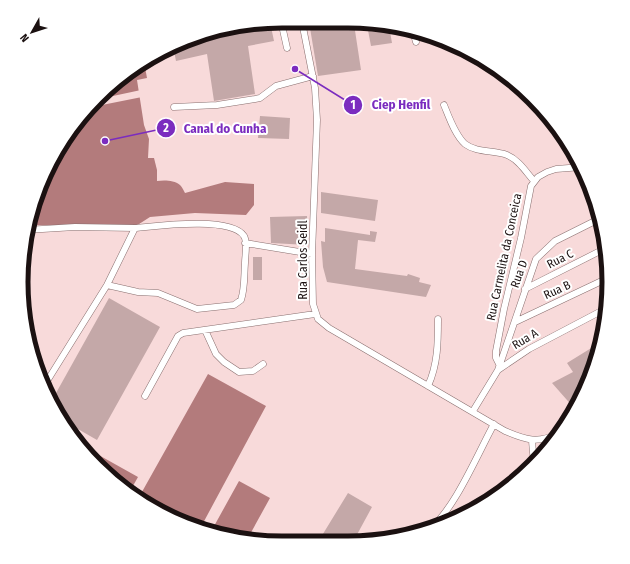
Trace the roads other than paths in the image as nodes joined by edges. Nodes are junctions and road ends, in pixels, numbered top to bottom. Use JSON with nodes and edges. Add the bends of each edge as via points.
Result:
{"nodes":[{"id":1,"x":283,"y":28,"type":"edge"},
{"id":2,"x":303,"y":28,"type":"edge"},
{"id":3,"x":415,"y":37,"type":"edge"},
{"id":4,"x":416,"y":42,"type":"dead end"},
{"id":5,"x":287,"y":48,"type":"dead end"},
{"id":6,"x":313,"y":76,"type":"junction"},
{"id":7,"x":444,"y":105,"type":"dead end"},
{"id":8,"x":174,"y":107,"type":"dead end"},
{"id":9,"x":575,"y":168,"type":"edge"},
{"id":10,"x":534,"y":181,"type":"junction"},
{"id":11,"x":594,"y":221,"type":"edge"},
{"id":12,"x":135,"y":228,"type":"junction"},
{"id":13,"x":34,"y":230,"type":"edge"},
{"id":14,"x":245,"y":243,"type":"junction"},
{"id":15,"x":600,"y":251,"type":"edge"},
{"id":16,"x":312,"y":254,"type":"junction"},
{"id":17,"x":602,"y":281,"type":"edge"},
{"id":18,"x":107,"y":285,"type":"junction"},
{"id":19,"x":525,"y":289,"type":"junction"},
{"id":20,"x":600,"y":312,"type":"edge"},
{"id":21,"x":315,"y":314,"type":"junction"},
{"id":22,"x":438,"y":319,"type":"dead end"},
{"id":23,"x":515,"y":322,"type":"junction"},
{"id":24,"x":205,"y":330,"type":"junction"},
{"id":25,"x":263,"y":364,"type":"dead end"},
{"id":26,"x":499,"y":368,"type":"junction"},
{"id":27,"x":48,"y":380,"type":"edge"},
{"id":28,"x":428,"y":386,"type":"junction"},
{"id":29,"x":145,"y":396,"type":"dead end"},
{"id":30,"x":473,"y":411,"type":"junction"},
{"id":31,"x":494,"y":424,"type":"junction"},
{"id":32,"x":548,"y":440,"type":"edge"},
{"id":33,"x":532,"y":441,"type":"junction"},
{"id":34,"x":533,"y":456,"type":"edge"},
{"id":35,"x":439,"y":519,"type":"edge"}],
"edges":[{"from":1,"to":5,"type":"street"},
{"from":2,"to":6,"type":"street","name":"Rua Carlos Seidl"},
{"from":3,"to":4,"type":"street"},
{"from":6,"to":8,"type":"street","via":[[276,86],[260,98],[217,105]]},
{"from":6,"to":16,"type":"street","name":"Rua Carlos Seidl","via":[[317,120]]},
{"from":7,"to":10,"type":"street","via":[[455,130],[465,144],[476,149],[507,155]]},
{"from":9,"to":10,"type":"street","name":"Rua Carmelita da Conceica","via":[[547,172]]},
{"from":10,"to":26,"type":"street","name":"Rua Carmelita da Conceica","via":[[529,191],[504,309],[496,352]]},
{"from":11,"to":19,"type":"street","name":"Rua D","via":[[568,233],[549,246],[534,263]]},
{"from":12,"to":13,"type":"street"},
{"from":12,"to":14,"type":"street","via":[[213,224],[239,231],[244,236]]},
{"from":12,"to":18,"type":"street"},
{"from":14,"to":16,"type":"street"},
{"from":14,"to":18,"type":"street","via":[[244,288],[241,300],[235,304],[197,309],[158,293],[138,292]]},
{"from":15,"to":19,"type":"street","name":"Rua C"},
{"from":16,"to":21,"type":"street","name":"Rua Carlos Seidl"},
{"from":17,"to":23,"type":"street","name":"Rua B"},
{"from":18,"to":27,"type":"street"},
{"from":19,"to":23,"type":"street","name":"Rua D"},
{"from":20,"to":26,"type":"street","name":"Rua A"},
{"from":21,"to":24,"type":"street"},
{"from":21,"to":28,"type":"street","name":"Rua Carlos Seidl","via":[[329,328]]},
{"from":22,"to":28,"type":"street","via":[[438,354],[434,374]]},
{"from":23,"to":26,"type":"street","name":"Rua D"},
{"from":24,"to":25,"type":"street","via":[[216,354],[240,372],[253,371]]},
{"from":24,"to":29,"type":"street","via":[[178,336]]},
{"from":26,"to":30,"type":"street","name":"Rua A"},
{"from":28,"to":30,"type":"street","name":"Rua Carlos Seidl"},
{"from":30,"to":31,"type":"street","name":"Rua Carlos Seidl"},
{"from":31,"to":33,"type":"street","name":"Rua Carlos Seidl"},
{"from":31,"to":35,"type":"street","via":[[453,501]]},
{"from":32,"to":33,"type":"street"},
{"from":33,"to":34,"type":"street"}]}
